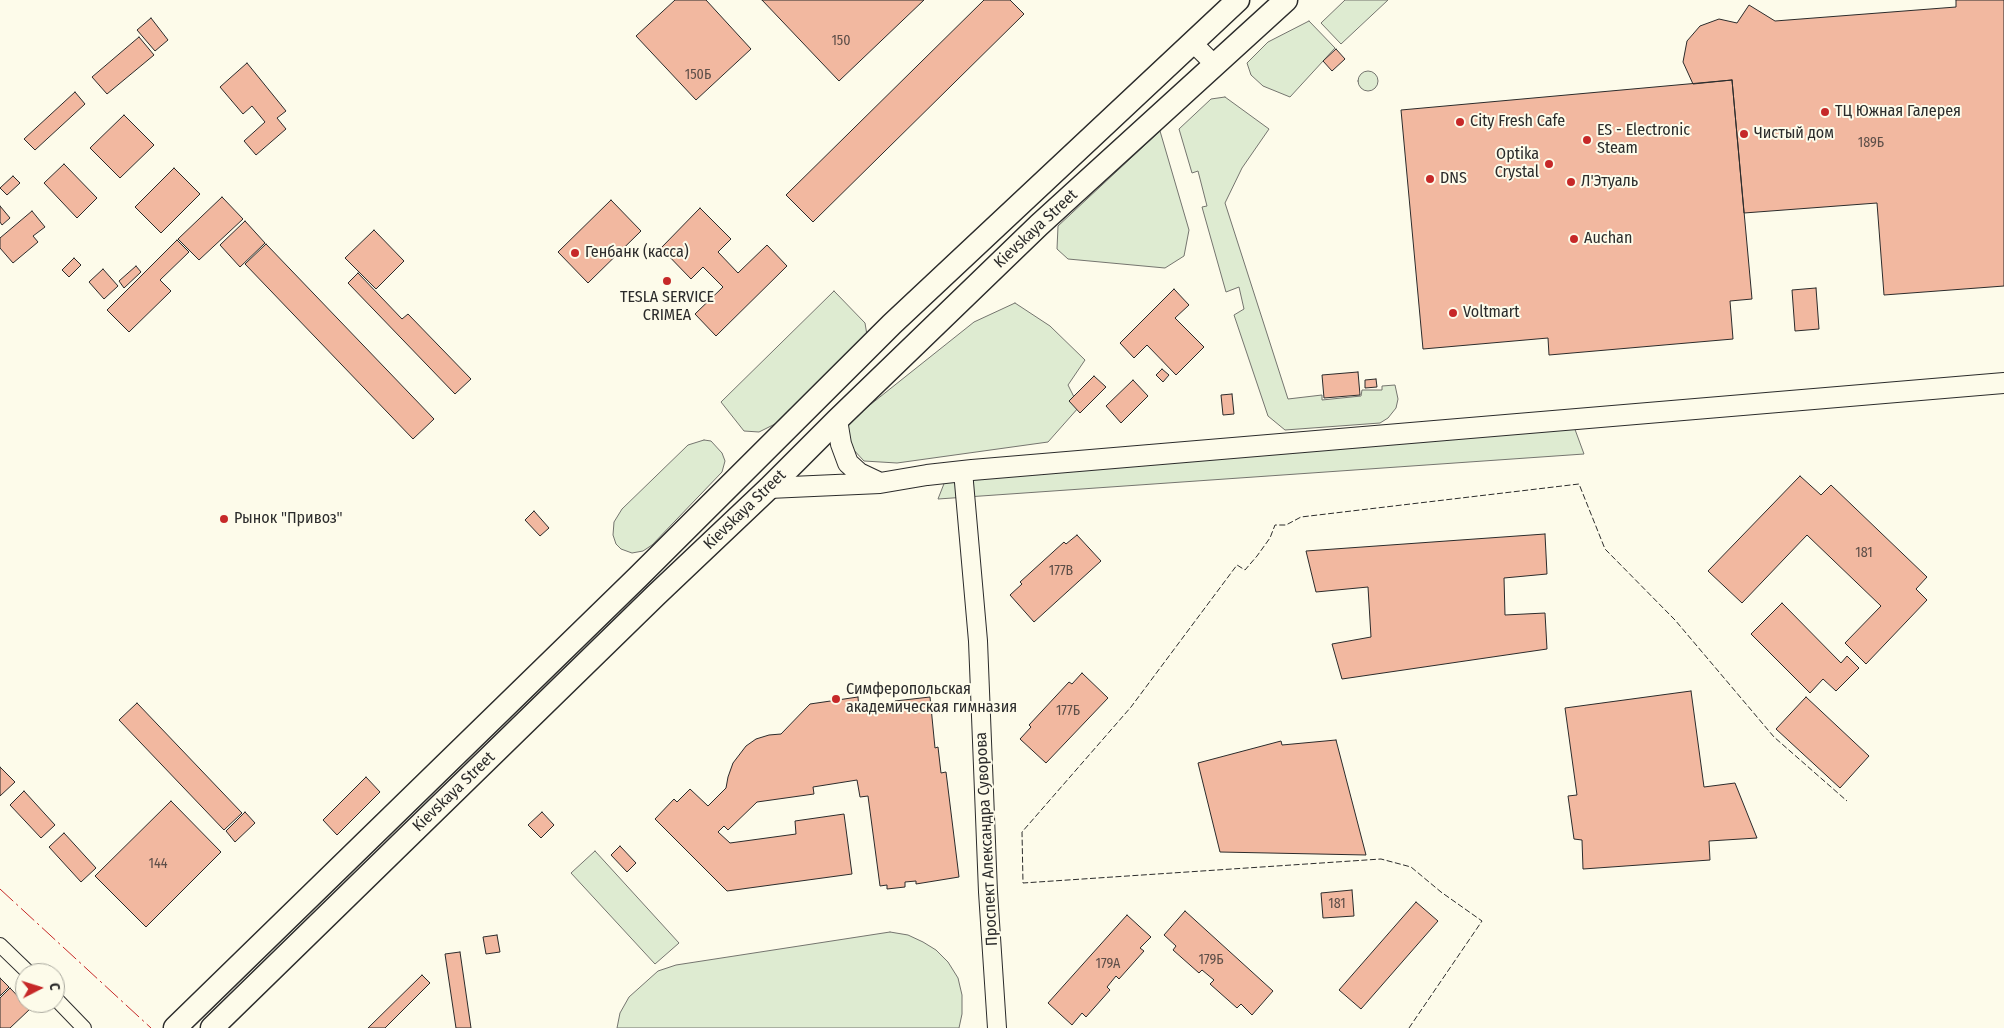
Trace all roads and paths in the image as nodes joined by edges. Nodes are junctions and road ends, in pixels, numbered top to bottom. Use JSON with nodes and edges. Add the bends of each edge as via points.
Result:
{"nodes":[{"id":1,"x":1238,"y":0,"type":"edge"},
{"id":2,"x":1286,"y":0,"type":"edge"},
{"id":3,"x":1192,"y":42,"type":"junction"},
{"id":4,"x":1215,"y":64,"type":"junction"},
{"id":5,"x":2004,"y":382,"type":"edge"},
{"id":6,"x":837,"y":420,"type":"junction"},
{"id":7,"x":963,"y":470,"type":"junction"},
{"id":8,"x":880,"y":483,"type":"junction"},
{"id":9,"x":769,"y":488,"type":"junction"},
{"id":10,"x":0,"y":945,"type":"edge"},
{"id":11,"x":19,"y":963,"type":"edge"},
{"id":12,"x":65,"y":1008,"type":"edge"},
{"id":13,"x":84,"y":1028,"type":"edge"},
{"id":14,"x":175,"y":1028,"type":"edge"},
{"id":15,"x":212,"y":1028,"type":"edge"},
{"id":16,"x":997,"y":1028,"type":"edge"}],
"edges":[{"from":1,"to":3,"type":"main road","name":"Kievskaya Street"},
{"from":2,"to":4,"type":"main road","name":"Kievskaya Street"},
{"from":3,"to":4,"type":"street"},
{"from":3,"to":14,"type":"main road","name":"Kievskaya Street","via":[[892,324],[631,584]]},
{"from":4,"to":6,"type":"main road","name":"Kievskaya Street","via":[[1039,225]]},
{"from":5,"to":7,"type":"main road"},
{"from":6,"to":8,"type":"main road","via":[[848,464]]},
{"from":6,"to":9,"type":"main road","name":"Kievskaya Street"},
{"from":7,"to":8,"type":"main road"},
{"from":7,"to":16,"type":"street","name":"Проспект Александра Суворова","via":[[978,641]]},
{"from":8,"to":9,"type":"main road"},
{"from":9,"to":15,"type":"main road","name":"Kievskaya Street","via":[[656,594]]},
{"from":10,"to":11,"type":"street"},
{"from":12,"to":13,"type":"street"}]}
